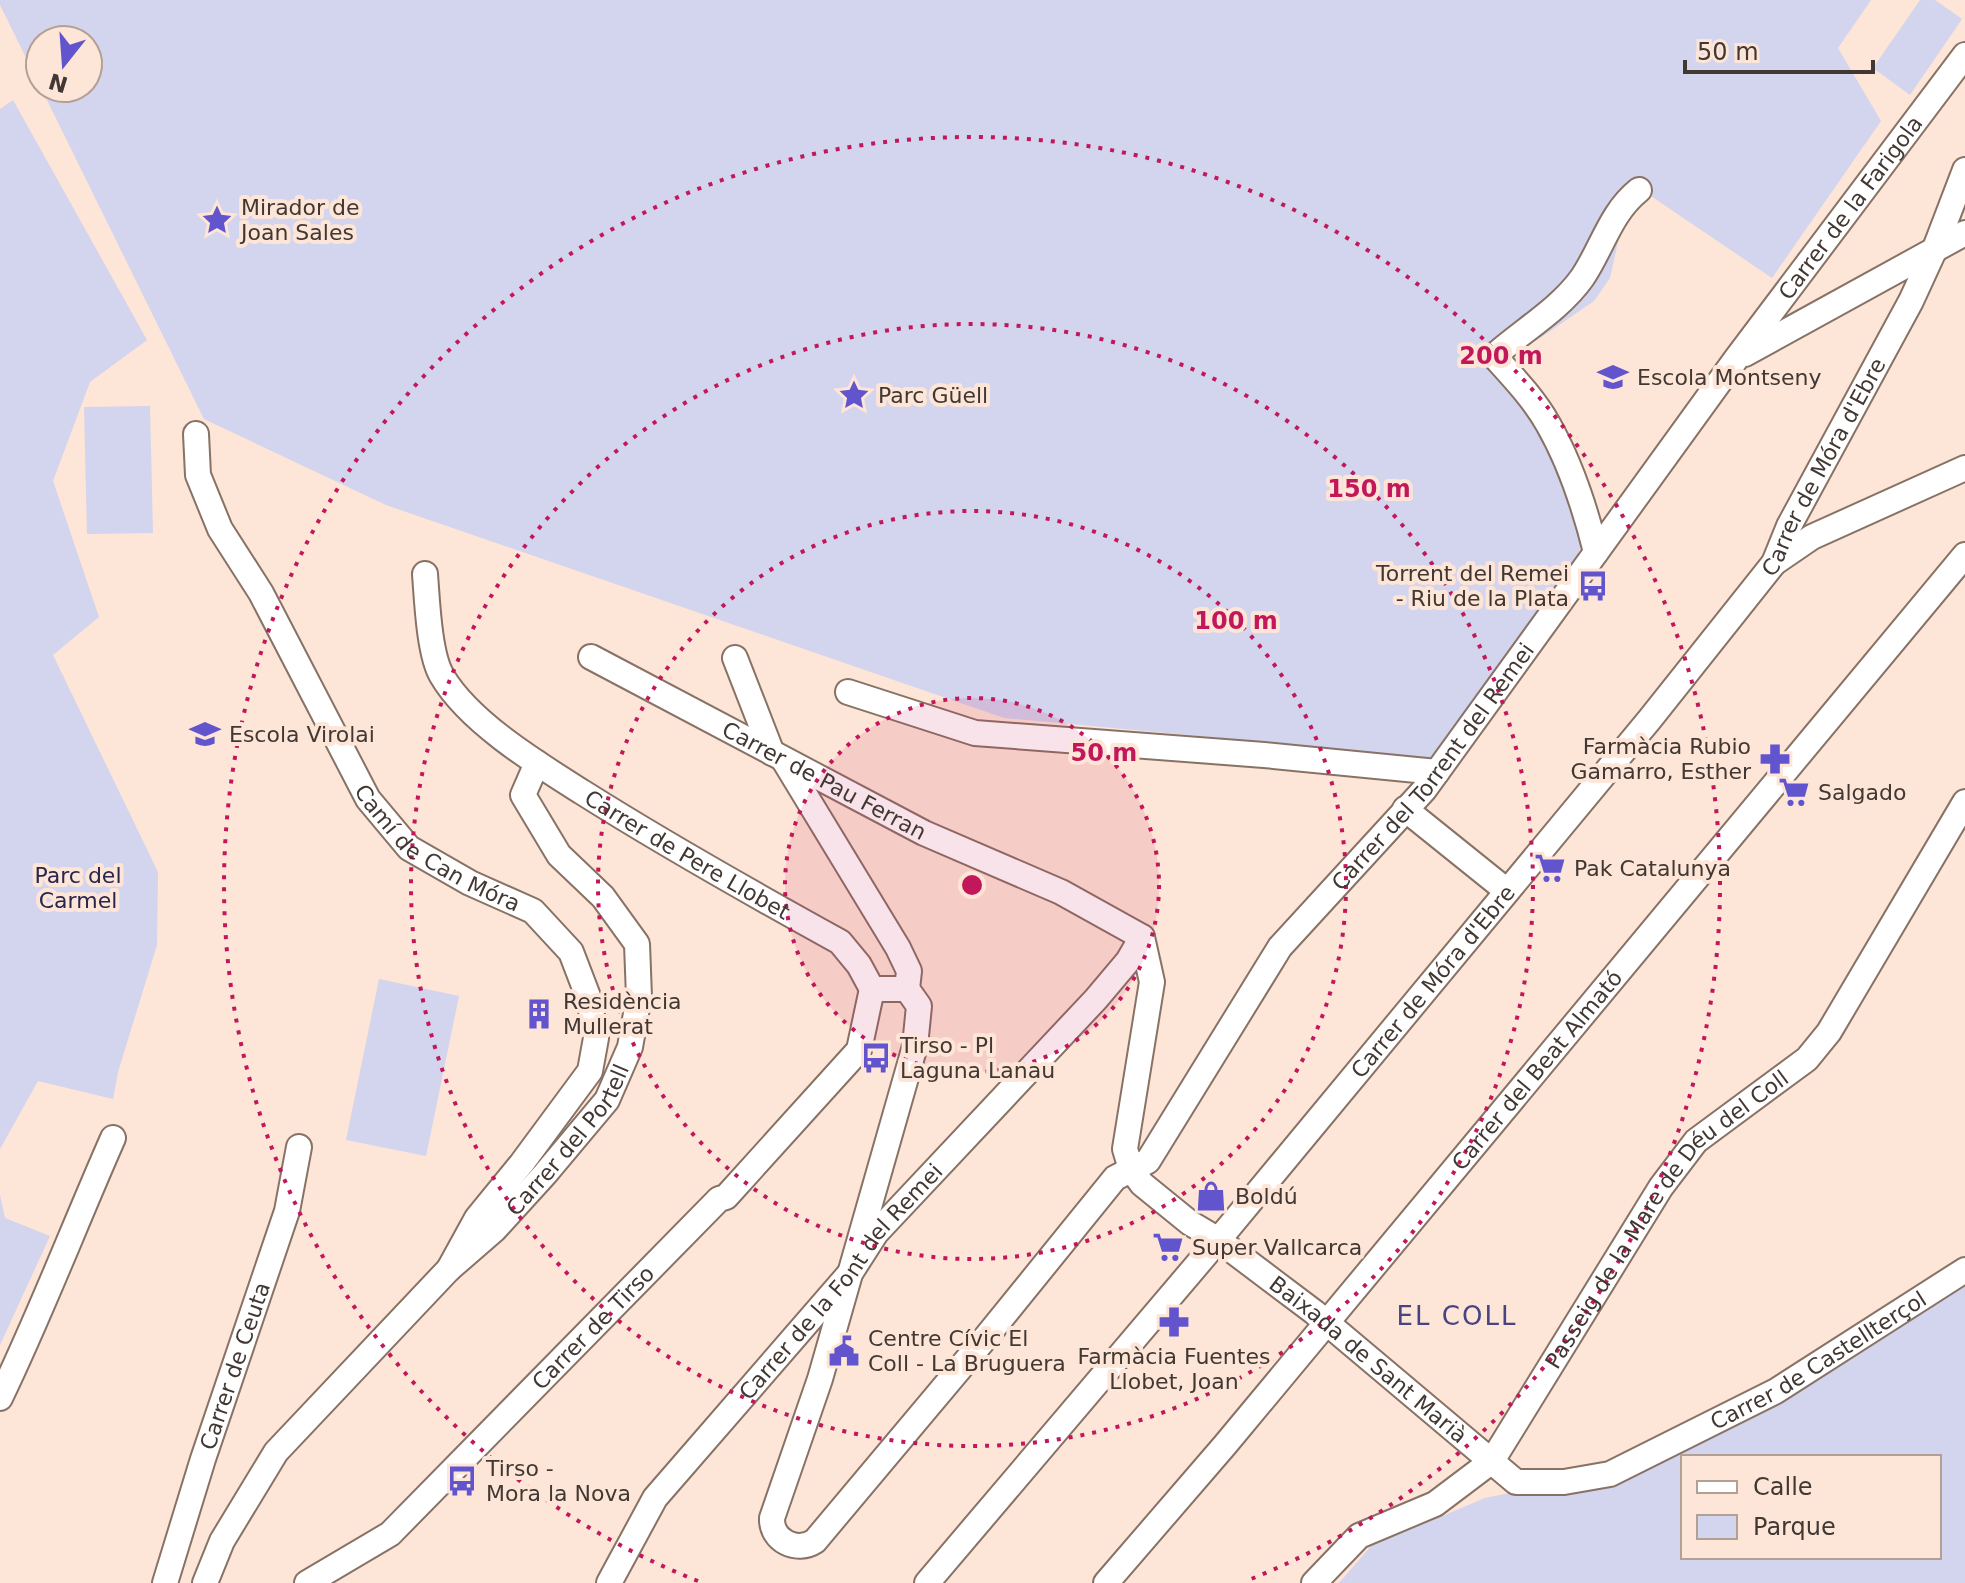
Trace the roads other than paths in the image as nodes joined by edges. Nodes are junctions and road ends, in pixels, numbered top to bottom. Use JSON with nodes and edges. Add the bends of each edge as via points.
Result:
{"nodes":[{"id":1,"x":1965,"y":55,"type":"edge"},
{"id":2,"x":1965,"y":170,"type":"edge"},
{"id":3,"x":1639,"y":190,"type":"dead end"},
{"id":4,"x":1965,"y":233,"type":"edge"},
{"id":5,"x":1934,"y":251,"type":"junction"},
{"id":6,"x":1736,"y":359,"type":"junction"},
{"id":7,"x":196,"y":434,"type":"dead end"},
{"id":8,"x":1965,"y":468,"type":"edge"},
{"id":9,"x":1596,"y":552,"type":"junction"},
{"id":10,"x":1965,"y":555,"type":"edge"},
{"id":11,"x":1774,"y":563,"type":"junction"},
{"id":12,"x":425,"y":574,"type":"dead end"},
{"id":13,"x":591,"y":657,"type":"dead end"},
{"id":14,"x":735,"y":658,"type":"dead end"},
{"id":15,"x":848,"y":692,"type":"dead end"},
{"id":16,"x":779,"y":757,"type":"junction"},
{"id":17,"x":537,"y":763,"type":"junction"},
{"id":18,"x":1437,"y":772,"type":"junction"},
{"id":19,"x":1965,"y":802,"type":"edge"},
{"id":20,"x":1405,"y":809,"type":"junction"},
{"id":21,"x":1507,"y":891,"type":"junction"},
{"id":22,"x":1142,"y":937,"type":"junction"},
{"id":23,"x":872,"y":989,"type":"junction"},
{"id":24,"x":907,"y":989,"type":"junction"},
{"id":25,"x":113,"y":1138,"type":"dead end"},
{"id":26,"x":299,"y":1147,"type":"dead end"},
{"id":27,"x":1131,"y":1169,"type":"junction"},
{"id":28,"x":1217,"y":1239,"type":"junction"},
{"id":29,"x":449,"y":1269,"type":"junction"},
{"id":30,"x":1965,"y":1270,"type":"edge"},
{"id":31,"x":851,"y":1272,"type":"junction"},
{"id":32,"x":1326,"y":1323,"type":"junction"},
{"id":33,"x":0,"y":1398,"type":"edge"},
{"id":34,"x":1492,"y":1461,"type":"junction"},
{"id":35,"x":165,"y":1583,"type":"edge"},
{"id":36,"x":205,"y":1583,"type":"edge"},
{"id":37,"x":307,"y":1583,"type":"edge"},
{"id":38,"x":609,"y":1583,"type":"edge"},
{"id":39,"x":927,"y":1583,"type":"edge"},
{"id":40,"x":1106,"y":1583,"type":"edge"},
{"id":41,"x":1314,"y":1583,"type":"edge"}],
"edges":[{"from":1,"to":6,"type":"street","name":"Carrer de la Farigola"},
{"from":2,"to":5,"type":"street","name":"Carrer de Móra d'Ebre"},
{"from":3,"to":9,"type":"street","via":[[1626,200],[1569,294],[1494,356],[1547,422],[1562,450]]},
{"from":4,"to":5,"type":"street"},
{"from":5,"to":6,"type":"street"},
{"from":5,"to":11,"type":"street","name":"Carrer de Móra d'Ebre"},
{"from":6,"to":9,"type":"street","name":"Carrer del Torrent del Remei"},
{"from":7,"to":29,"type":"street","name":"Camí de Can Móra","via":[[198,475],[220,529],[261,593],[368,799],[409,848],[533,911],[571,952],[589,999],[596,1038],[590,1071],[477,1218]]},
{"from":8,"to":11,"type":"street","via":[[1812,537]]},
{"from":9,"to":18,"type":"street","name":"Carrer del Torrent del Remei"},
{"from":10,"to":32,"type":"street","name":"Carrer del Beat Almató"},
{"from":11,"to":21,"type":"street","name":"Carrer de Móra d'Ebre"},
{"from":12,"to":17,"type":"street","via":[[427,616],[440,674],[467,708]]},
{"from":13,"to":16,"type":"street","name":"Carrer de Pau Ferran"},
{"from":14,"to":16,"type":"street"},
{"from":15,"to":18,"type":"street","via":[[975,733]]},
{"from":16,"to":22,"type":"street","name":"Carrer de Pau Ferran","via":[[924,833],[1061,892]]},
{"from":16,"to":24,"type":"street","via":[[898,948],[909,971]]},
{"from":17,"to":23,"type":"street","name":"Carrer de Pere Llobet","via":[[675,850],[840,942]]},
{"from":17,"to":29,"type":"street","name":"Carrer del Portell","via":[[523,795],[559,855],[603,897],[637,944],[639,997],[630,1047],[584,1138]]},
{"from":18,"to":20,"type":"street","name":"Carrer del Torrent del Remei"},
{"from":19,"to":34,"type":"street","name":"Passeig de la Mare de Déu del Coll","via":[[1829,1032],[1807,1059],[1696,1141],[1661,1187]]},
{"from":20,"to":21,"type":"street"},
{"from":20,"to":27,"type":"street","name":"Carrer del Torrent del Remei","via":[[1280,947],[1148,1161]]},
{"from":21,"to":28,"type":"street","name":"Carrer de Móra d'Ebre"},
{"from":22,"to":27,"type":"street","via":[[1152,982],[1125,1149]]},
{"from":22,"to":31,"type":"street","name":"Carrer de la Font del Remei","via":[[1096,999],[876,1233]]},
{"from":23,"to":24,"type":"street"},
{"from":23,"to":37,"type":"street","name":"Carrer de Tirso","via":[[859,1050],[726,1197],[390,1534]]},
{"from":24,"to":31,"type":"street","via":[[919,1006],[915,1046]]},
{"from":25,"to":33,"type":"street"},
{"from":26,"to":35,"type":"street","name":"Carrer de Ceuta","via":[[287,1211]]},
{"from":27,"to":28,"type":"street","name":"Baixada de Sant Marià","via":[[1178,1214]]},
{"from":27,"to":31,"type":"street","name":"Carrer del Torrent del Remei","via":[[1115,1178],[807,1547],[778,1537],[772,1523]]},
{"from":28,"to":32,"type":"street","name":"Baixada de Sant Marià"},
{"from":28,"to":39,"type":"street","name":"Carrer de Móra d'Ebre"},
{"from":29,"to":36,"type":"street","name":"Carrer del Portell","via":[[276,1452],[222,1541]]},
{"from":30,"to":34,"type":"street","name":"Carrer de Castellterçol","via":[[1776,1391],[1610,1474],[1564,1482],[1516,1482]]},
{"from":31,"to":38,"type":"street","name":"Carrer de la Font del Remei","via":[[655,1498]]},
{"from":32,"to":34,"type":"street","name":"Baixada de Sant Marià"},
{"from":32,"to":40,"type":"street","name":"Carrer del Beat Almató"},
{"from":34,"to":41,"type":"street","name":"Passeig de la Mare de Déu del Coll","via":[[1435,1504],[1359,1536]]}]}
